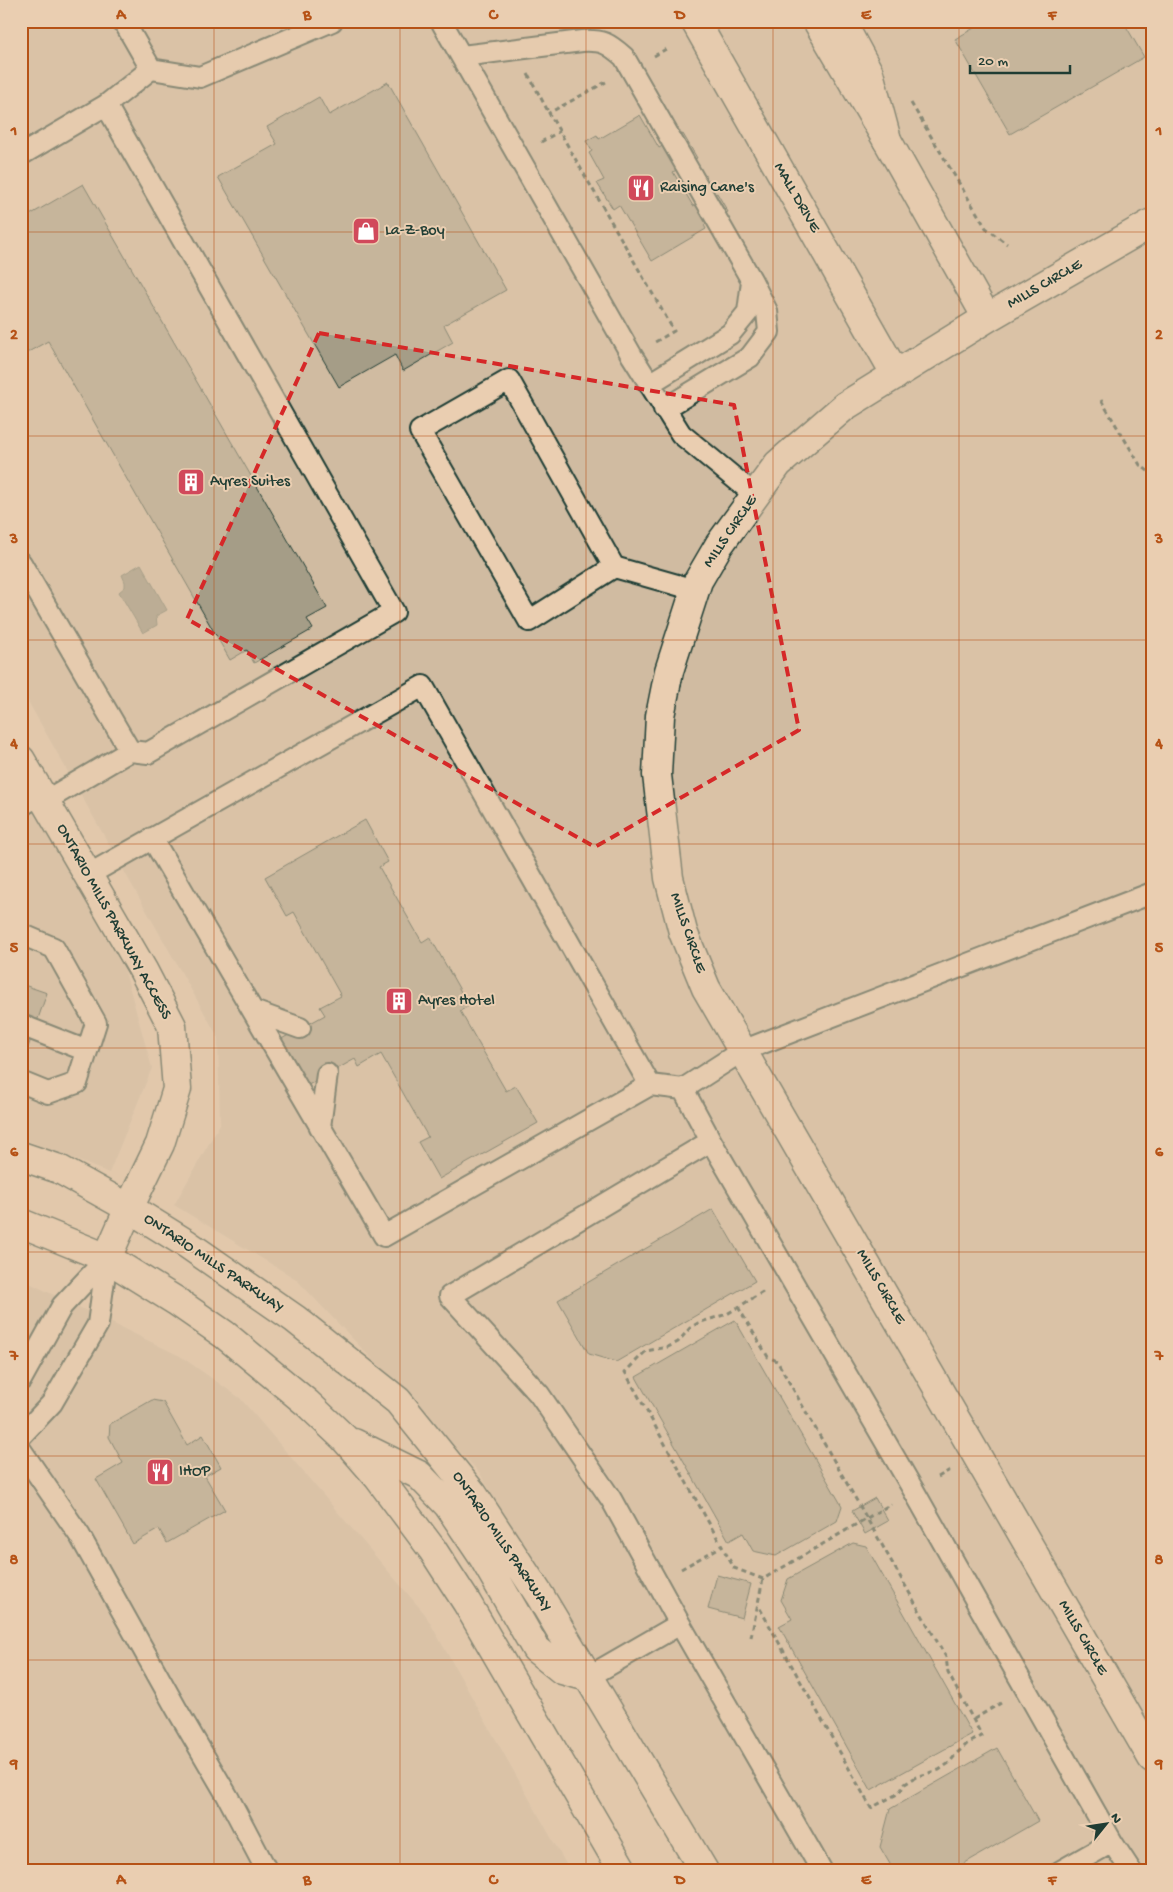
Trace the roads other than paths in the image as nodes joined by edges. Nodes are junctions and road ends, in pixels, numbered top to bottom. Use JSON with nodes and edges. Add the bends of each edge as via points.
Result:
{"nodes":[{"id":1,"x":332,"y":21,"type":"edge"},
{"id":2,"x":441,"y":21,"type":"edge"},
{"id":3,"x":695,"y":21,"type":"edge"},
{"id":4,"x":817,"y":21,"type":"edge"},
{"id":5,"x":841,"y":21,"type":"edge"},
{"id":6,"x":123,"y":22,"type":"edge"},
{"id":7,"x":462,"y":56,"type":"junction"},
{"id":8,"x":151,"y":69,"type":"junction"},
{"id":9,"x":106,"y":105,"type":"junction"},
{"id":10,"x":887,"y":140,"type":"junction"},
{"id":11,"x":21,"y":155,"type":"edge"},
{"id":12,"x":1152,"y":223,"type":"edge"},
{"id":13,"x":752,"y":281,"type":"junction"},
{"id":14,"x":987,"y":318,"type":"junction"},
{"id":15,"x":896,"y":375,"type":"junction"},
{"id":16,"x":649,"y":384,"type":"junction"},
{"id":17,"x":664,"y":409,"type":"junction"},
{"id":18,"x":755,"y":495,"type":"junction"},
{"id":19,"x":21,"y":563,"type":"edge"},
{"id":20,"x":614,"y":567,"type":"junction"},
{"id":21,"x":695,"y":590,"type":"junction"},
{"id":22,"x":130,"y":751,"type":"junction"},
{"id":23,"x":21,"y":760,"type":"edge"},
{"id":24,"x":36,"y":800,"type":"edge"},
{"id":25,"x":152,"y":838,"type":"junction"},
{"id":26,"x":88,"y":875,"type":"junction"},
{"id":27,"x":1152,"y":893,"type":"edge"},
{"id":28,"x":21,"y":934,"type":"edge"},
{"id":29,"x":253,"y":1011,"type":"junction"},
{"id":30,"x":21,"y":1025,"type":"edge"},
{"id":31,"x":300,"y":1028,"type":"dead end"},
{"id":32,"x":87,"y":1051,"type":"junction"},
{"id":33,"x":742,"y":1051,"type":"junction"},
{"id":34,"x":327,"y":1074,"type":"dead end"},
{"id":35,"x":21,"y":1082,"type":"edge"},
{"id":36,"x":650,"y":1085,"type":"junction"},
{"id":37,"x":682,"y":1089,"type":"junction"},
{"id":38,"x":320,"y":1127,"type":"junction"},
{"id":39,"x":711,"y":1141,"type":"junction"},
{"id":40,"x":21,"y":1156,"type":"edge"},
{"id":41,"x":129,"y":1208,"type":"junction"},
{"id":42,"x":21,"y":1223,"type":"edge"},
{"id":43,"x":107,"y":1258,"type":"junction"},
{"id":44,"x":21,"y":1380,"type":"edge"},
{"id":45,"x":21,"y":1436,"type":"edge"},
{"id":46,"x":344,"y":1438,"type":"junction"},
{"id":47,"x":21,"y":1450,"type":"edge"},
{"id":48,"x":680,"y":1624,"type":"junction"},
{"id":49,"x":588,"y":1677,"type":"junction"},
{"id":50,"x":1152,"y":1758,"type":"edge"},
{"id":51,"x":1112,"y":1842,"type":"junction"},
{"id":52,"x":267,"y":1871,"type":"edge"},
{"id":53,"x":623,"y":1871,"type":"edge"},
{"id":54,"x":704,"y":1871,"type":"edge"},
{"id":55,"x":822,"y":1871,"type":"edge"},
{"id":56,"x":1062,"y":1871,"type":"edge"},
{"id":57,"x":1130,"y":1871,"type":"edge"}],
"edges":[{"from":1,"to":8,"type":"lane","via":[[200,77]]},
{"from":2,"to":7,"type":"lane"},
{"from":3,"to":15,"type":"street","name":"MALL DRIVE"},
{"from":4,"to":10,"type":"street"},
{"from":5,"to":10,"type":"street","via":[[869,73]]},
{"from":6,"to":8,"type":"lane"},
{"from":7,"to":13,"type":"lane","via":[[598,40],[611,45],[624,57]]},
{"from":7,"to":16,"type":"lane"},
{"from":8,"to":9,"type":"lane"},
{"from":9,"to":11,"type":"lane"},
{"from":9,"to":22,"type":"lane","via":[[394,612],[148,753]]},
{"from":10,"to":14,"type":"street"},
{"from":12,"to":14,"type":"street","name":"MILLS CIRCLE"},
{"from":13,"to":16,"type":"lane","via":[[748,312],[730,334]]},
{"from":13,"to":17,"type":"lane","via":[[766,311],[769,332],[750,356]]},
{"from":14,"to":15,"type":"street","name":"MILLS CIRCLE"},
{"from":15,"to":18,"type":"street","name":"MILLS CIRCLE","via":[[845,406],[778,464]]},
{"from":16,"to":17,"type":"lane"},
{"from":17,"to":18,"type":"lane","via":[[681,434]]},
{"from":18,"to":21,"type":"street","name":"MILLS CIRCLE","via":[[719,545]]},
{"from":19,"to":22,"type":"lane"},
{"from":20,"to":20,"type":"lane","via":[[509,380],[420,431],[529,621]]},
{"from":20,"to":21,"type":"lane"},
{"from":21,"to":33,"type":"street","name":"MILLS CIRCLE","via":[[669,671],[660,716],[657,775],[669,878],[683,932],[706,988]]},
{"from":22,"to":24,"type":"lane"},
{"from":23,"to":24,"type":"street","name":"ONTARIO MILLS PARKWAY ACCESS"},
{"from":24,"to":26,"type":"street","name":"ONTARIO MILLS PARKWAY ACCESS"},
{"from":25,"to":26,"type":"lane"},
{"from":25,"to":29,"type":"lane"},
{"from":25,"to":36,"type":"lane","via":[[423,686]]},
{"from":26,"to":41,"type":"street","name":"ONTARIO MILLS PARKWAY ACCESS","via":[[172,1026],[177,1089],[160,1144]]},
{"from":27,"to":33,"type":"lane"},
{"from":28,"to":32,"type":"lane","via":[[54,948],[96,1023]]},
{"from":29,"to":31,"type":"lane"},
{"from":29,"to":38,"type":"lane"},
{"from":30,"to":32,"type":"lane"},
{"from":32,"to":35,"type":"lane","via":[[77,1083],[48,1093]]},
{"from":33,"to":37,"type":"lane"},
{"from":33,"to":50,"type":"street","name":"MILLS CIRCLE"},
{"from":34,"to":38,"type":"lane"},
{"from":36,"to":37,"type":"lane"},
{"from":36,"to":38,"type":"lane","via":[[384,1236]]},
{"from":37,"to":39,"type":"lane"},
{"from":39,"to":48,"type":"lane","via":[[450,1296],[539,1394],[611,1499]]},
{"from":39,"to":51,"type":"lane"},
{"from":40,"to":41,"type":"street","name":"ONTARIO MILLS PARKWAY","via":[[59,1169]]},
{"from":41,"to":43,"type":"street","name":"ONTARIO MILLS PARKWAY ACCESS"},
{"from":41,"to":49,"type":"street","name":"ONTARIO MILLS PARKWAY","via":[[295,1319],[398,1401],[473,1494]]},
{"from":42,"to":43,"type":"street"},
{"from":43,"to":44,"type":"lane","via":[[62,1306]]},
{"from":43,"to":45,"type":"lane","via":[[98,1324],[52,1403]]},
{"from":43,"to":46,"type":"street","via":[[225,1335]]},
{"from":46,"to":49,"type":"street","via":[[419,1475],[453,1512],[536,1649],[562,1670]]},
{"from":46,"to":53,"type":"street","via":[[432,1549],[467,1603]]},
{"from":47,"to":52,"type":"lane","via":[[80,1536]]},
{"from":48,"to":49,"type":"lane"},
{"from":48,"to":55,"type":"lane"},
{"from":49,"to":54,"type":"street","name":"ONTARIO MILLS PARKWAY"},
{"from":51,"to":56,"type":"lane"},
{"from":51,"to":57,"type":"lane"}]}
